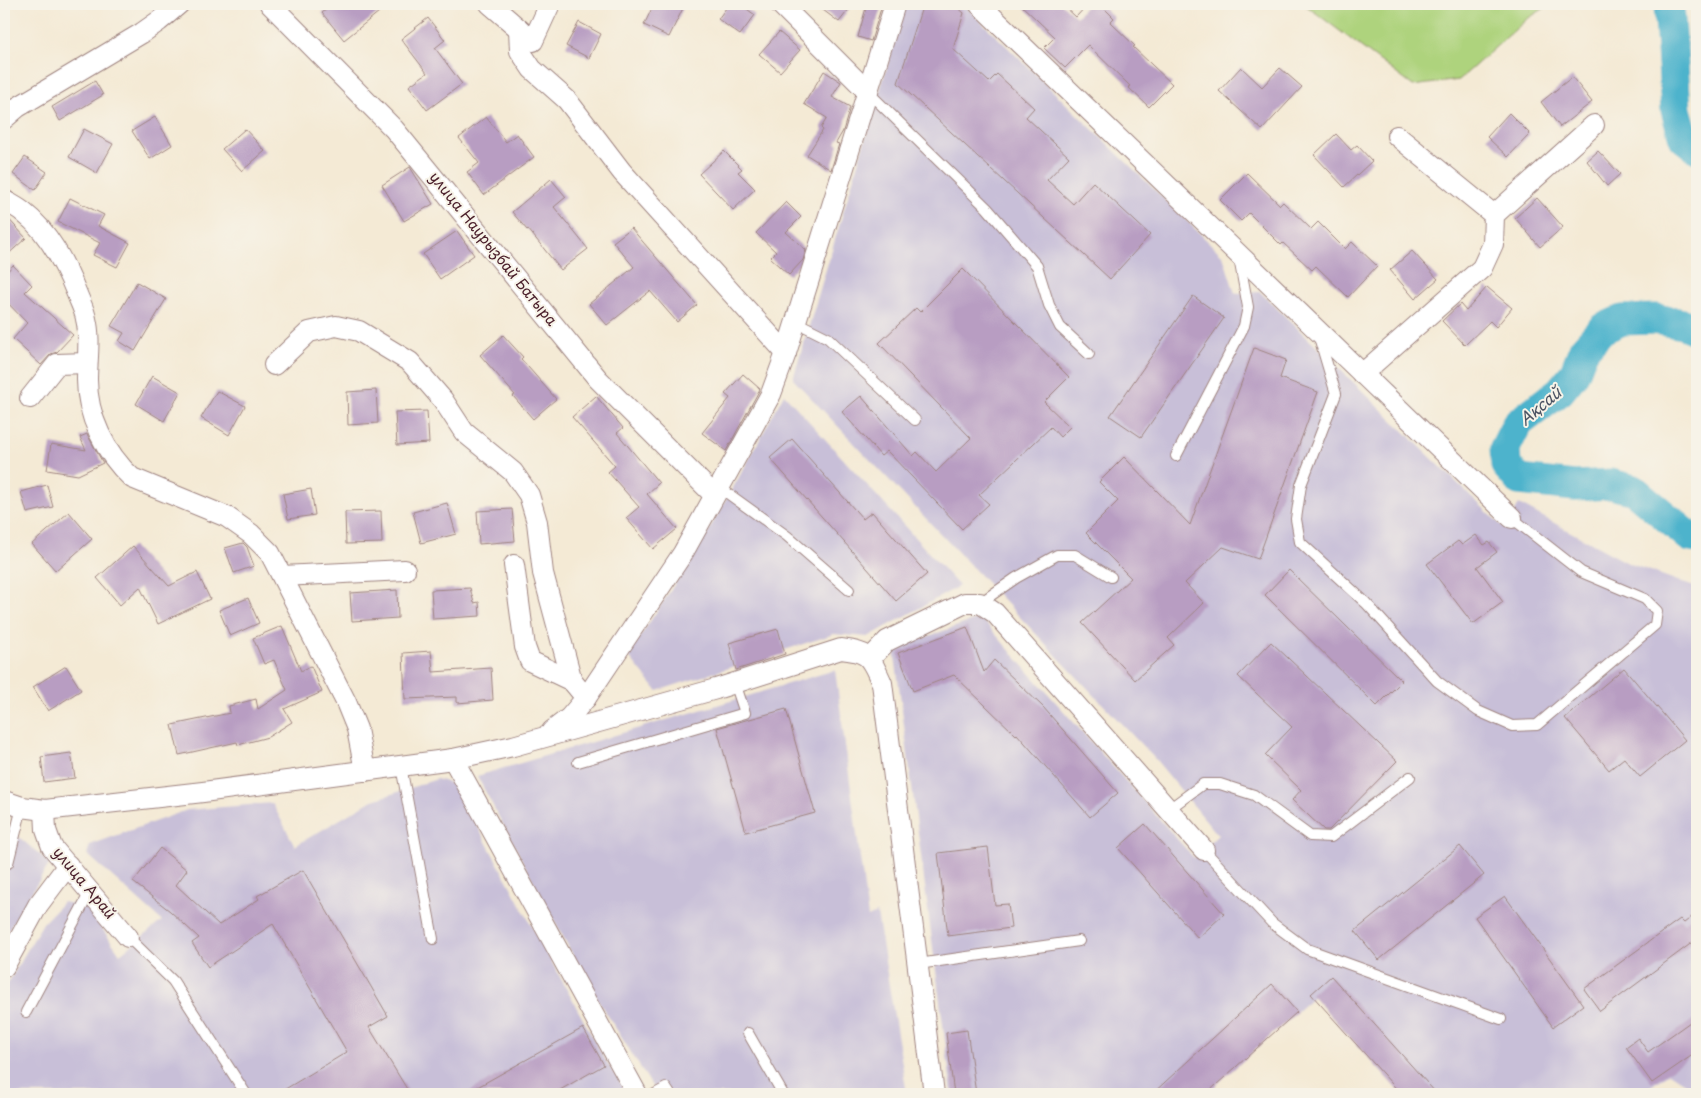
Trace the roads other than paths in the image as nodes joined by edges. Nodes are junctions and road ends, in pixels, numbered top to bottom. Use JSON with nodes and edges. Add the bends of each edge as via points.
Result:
{"nodes":[{"id":1,"x":179,"y":4,"type":"edge"},
{"id":2,"x":270,"y":4,"type":"edge"},
{"id":3,"x":490,"y":4,"type":"edge"},
{"id":4,"x":550,"y":4,"type":"edge"},
{"id":5,"x":780,"y":4,"type":"edge"},
{"id":6,"x":895,"y":4,"type":"edge"},
{"id":7,"x":979,"y":4,"type":"edge"},
{"id":8,"x":519,"y":29,"type":"junction"},
{"id":9,"x":868,"y":92,"type":"junction"},
{"id":10,"x":4,"y":119,"type":"edge"},
{"id":11,"x":1594,"y":125,"type":"dead end"},
{"id":12,"x":1397,"y":136,"type":"dead end"},
{"id":13,"x":4,"y":200,"type":"edge"},
{"id":14,"x":1494,"y":215,"type":"junction"},
{"id":15,"x":1238,"y":254,"type":"junction"},
{"id":16,"x":796,"y":322,"type":"junction"},
{"id":17,"x":1317,"y":330,"type":"junction"},
{"id":18,"x":786,"y":353,"type":"junction"},
{"id":19,"x":1089,"y":354,"type":"dead end"},
{"id":20,"x":87,"y":363,"type":"junction"},
{"id":21,"x":274,"y":365,"type":"dead end"},
{"id":22,"x":1362,"y":374,"type":"junction"},
{"id":23,"x":30,"y":398,"type":"dead end"},
{"id":24,"x":915,"y":420,"type":"dead end"},
{"id":25,"x":1176,"y":456,"type":"dead end"},
{"id":26,"x":717,"y":491,"type":"junction"},
{"id":27,"x":1512,"y":518,"type":"joint"},
{"id":28,"x":514,"y":565,"type":"dead end"},
{"id":29,"x":405,"y":570,"type":"dead end"},
{"id":30,"x":282,"y":576,"type":"junction"},
{"id":31,"x":1111,"y":577,"type":"dead end"},
{"id":32,"x":849,"y":590,"type":"dead end"},
{"id":33,"x":980,"y":603,"type":"junction"},
{"id":34,"x":870,"y":659,"type":"junction"},
{"id":35,"x":572,"y":681,"type":"junction"},
{"id":36,"x":735,"y":683,"type":"junction"},
{"id":37,"x":586,"y":698,"type":"junction"},
{"id":38,"x":545,"y":736,"type":"junction"},
{"id":39,"x":452,"y":760,"type":"junction"},
{"id":40,"x":578,"y":762,"type":"dead end"},
{"id":41,"x":401,"y":766,"type":"junction"},
{"id":42,"x":365,"y":771,"type":"junction"},
{"id":43,"x":1410,"y":777,"type":"dead end"},
{"id":44,"x":13,"y":804,"type":"edge"},
{"id":45,"x":1169,"y":809,"type":"junction"},
{"id":46,"x":46,"y":810,"type":"junction"},
{"id":47,"x":1204,"y":850,"type":"joint"},
{"id":48,"x":8,"y":862,"type":"dead end"},
{"id":49,"x":68,"y":866,"type":"junction"},
{"id":50,"x":90,"y":892,"type":"junction"},
{"id":51,"x":128,"y":937,"type":"joint"},
{"id":52,"x":433,"y":939,"type":"dead end"},
{"id":53,"x":1078,"y":941,"type":"dead end"},
{"id":54,"x":918,"y":964,"type":"junction"},
{"id":55,"x":4,"y":967,"type":"edge"},
{"id":56,"x":26,"y":1012,"type":"dead end"},
{"id":57,"x":1502,"y":1019,"type":"dead end"},
{"id":58,"x":748,"y":1033,"type":"dead end"},
{"id":59,"x":246,"y":1094,"type":"edge"},
{"id":60,"x":637,"y":1094,"type":"edge"},
{"id":61,"x":655,"y":1094,"type":"edge"},
{"id":62,"x":670,"y":1094,"type":"edge"},
{"id":63,"x":784,"y":1094,"type":"edge"},
{"id":64,"x":934,"y":1094,"type":"edge"}],
"edges":[{"from":1,"to":10,"type":"street","via":[[159,22],[18,107]]},
{"from":2,"to":26,"type":"street","name":"улица Наурызбай Батыра","via":[[394,129],[598,379]]},
{"from":3,"to":8,"type":"street"},
{"from":4,"to":8,"type":"street","via":[[533,41]]},
{"from":5,"to":9,"type":"street"},
{"from":6,"to":9,"type":"street"},
{"from":7,"to":15,"type":"street"},
{"from":8,"to":18,"type":"street","via":[[520,51],[532,69],[567,100],[622,172]]},
{"from":9,"to":16,"type":"street"},
{"from":9,"to":19,"type":"lane","via":[[987,208],[1037,266],[1049,305],[1060,327]]},
{"from":11,"to":14,"type":"street"},
{"from":12,"to":14,"type":"street"},
{"from":13,"to":20,"type":"street","via":[[40,228],[66,266],[86,318]]},
{"from":14,"to":22,"type":"street","via":[[1493,244],[1482,268]]},
{"from":15,"to":17,"type":"street"},
{"from":15,"to":25,"type":"lane","via":[[1248,307],[1244,326]]},
{"from":16,"to":18,"type":"street"},
{"from":16,"to":24,"type":"lane","via":[[828,338]]},
{"from":17,"to":22,"type":"street"},
{"from":17,"to":27,"type":"lane","via":[[1336,394],[1302,485],[1296,519],[1300,542],[1366,603],[1437,681],[1478,711],[1512,726],[1537,725],[1655,625],[1657,611],[1645,599],[1581,572]]},
{"from":18,"to":26,"type":"street","via":[[771,394]]},
{"from":20,"to":23,"type":"street","via":[[57,364]]},
{"from":20,"to":30,"type":"street","via":[[89,404],[98,431],[119,466],[132,478],[227,517],[270,553]]},
{"from":21,"to":35,"type":"street","via":[[309,332],[336,326],[359,331],[410,362],[443,400],[464,432],[513,472],[529,495],[537,522],[543,573]]},
{"from":22,"to":27,"type":"street"},
{"from":26,"to":32,"type":"lane","via":[[787,536]]},
{"from":26,"to":37,"type":"street","via":[[683,553]]},
{"from":28,"to":35,"type":"street","via":[[525,647],[530,661]]},
{"from":29,"to":30,"type":"street"},
{"from":30,"to":42,"type":"street","via":[[346,702],[357,729]]},
{"from":31,"to":33,"type":"lane","via":[[1075,555],[1057,555]]},
{"from":33,"to":34,"type":"street","via":[[965,603],[887,641]]},
{"from":33,"to":45,"type":"street","via":[[995,613]]},
{"from":34,"to":36,"type":"street","via":[[858,651],[841,649]]},
{"from":34,"to":54,"type":"street","via":[[882,683]]},
{"from":35,"to":37,"type":"street"},
{"from":36,"to":38,"type":"street"},
{"from":36,"to":40,"type":"lane","via":[[745,713]]},
{"from":37,"to":38,"type":"street","via":[[569,718]]},
{"from":38,"to":39,"type":"street"},
{"from":39,"to":41,"type":"street"},
{"from":39,"to":60,"type":"street"},
{"from":41,"to":42,"type":"street"},
{"from":41,"to":52,"type":"lane"},
{"from":42,"to":46,"type":"street"},
{"from":43,"to":45,"type":"lane","via":[[1331,837],[1310,836],[1254,795],[1220,784],[1203,784]]},
{"from":44,"to":46,"type":"street"},
{"from":44,"to":48,"type":"lane"},
{"from":45,"to":47,"type":"street"},
{"from":46,"to":49,"type":"street","name":"улица Арай","via":[[46,830],[52,847]]},
{"from":47,"to":57,"type":"lane","via":[[1272,923],[1308,949]]},
{"from":49,"to":50,"type":"street","name":"улица Арай"},
{"from":49,"to":55,"type":"street","via":[[38,905]]},
{"from":50,"to":51,"type":"street","name":"улица Арай"},
{"from":50,"to":56,"type":"lane"},
{"from":51,"to":59,"type":"lane","via":[[173,981]]},
{"from":53,"to":54,"type":"lane"},
{"from":54,"to":64,"type":"street"},
{"from":58,"to":63,"type":"lane"},
{"from":61,"to":62,"type":"lane","via":[[666,1088]]}]}
